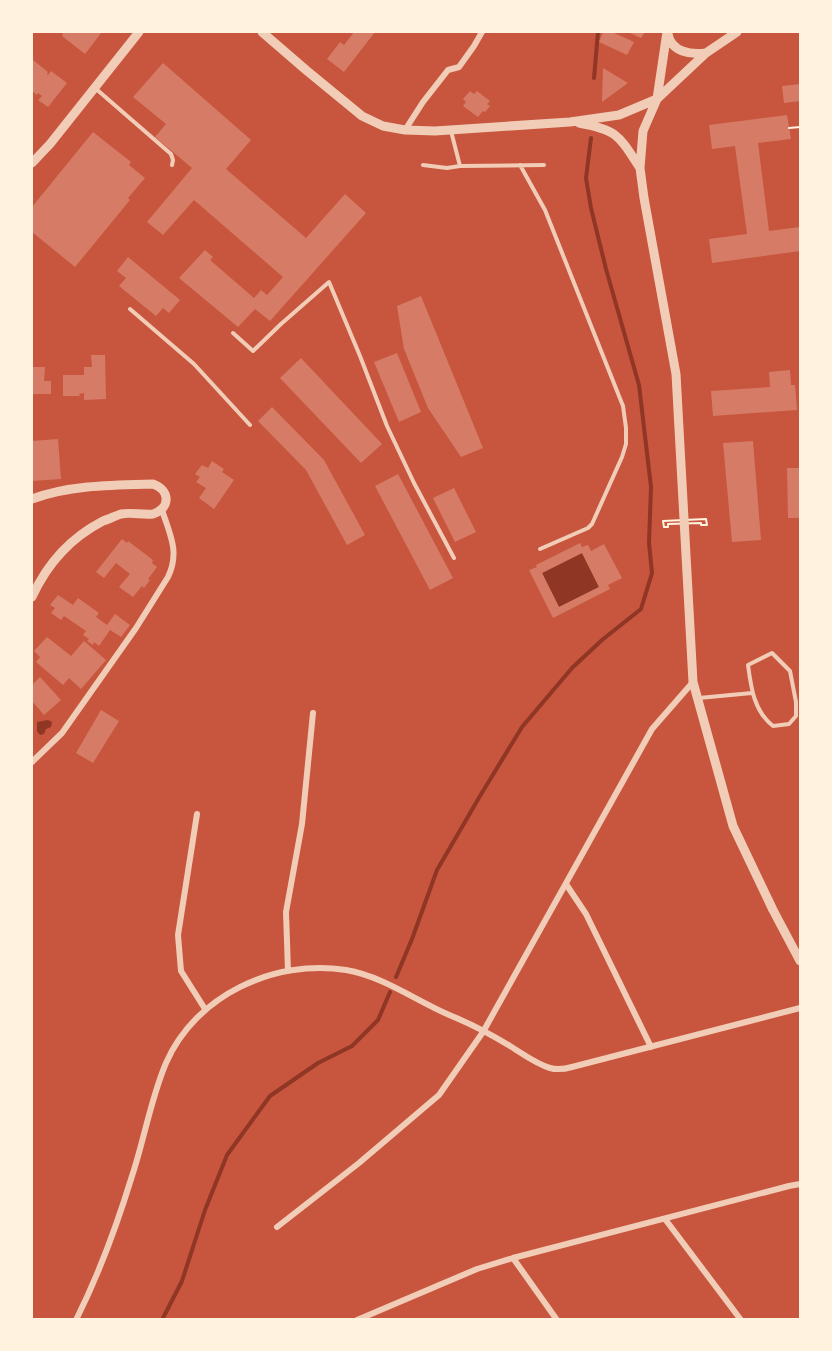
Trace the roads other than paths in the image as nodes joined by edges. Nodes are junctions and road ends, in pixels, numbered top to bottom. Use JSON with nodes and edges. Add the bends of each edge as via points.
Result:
{"nodes":[{"id":1,"x":139,"y":32,"type":"edge"},
{"id":2,"x":262,"y":32,"type":"edge"},
{"id":3,"x":482,"y":32,"type":"edge"},
{"id":4,"x":668,"y":32,"type":"edge"},
{"id":5,"x":737,"y":32,"type":"edge"},
{"id":6,"x":706,"y":53,"type":"junction"},
{"id":7,"x":94,"y":88,"type":"junction"},
{"id":8,"x":657,"y":99,"type":"junction"},
{"id":9,"x":570,"y":122,"type":"junction"},
{"id":10,"x":405,"y":130,"type":"junction"},
{"id":11,"x":451,"y":130,"type":"junction"},
{"id":12,"x":32,"y":163,"type":"edge"},
{"id":13,"x":172,"y":165,"type":"dead end"},
{"id":14,"x":423,"y":165,"type":"dead end"},
{"id":15,"x":460,"y":165,"type":"junction"},
{"id":16,"x":520,"y":165,"type":"junction"},
{"id":17,"x":544,"y":165,"type":"dead end"},
{"id":18,"x":640,"y":168,"type":"junction"},
{"id":19,"x":130,"y":309,"type":"dead end"},
{"id":20,"x":233,"y":333,"type":"dead end"},
{"id":21,"x":250,"y":425,"type":"dead end"},
{"id":22,"x":32,"y":499,"type":"edge"},
{"id":23,"x":162,"y":510,"type":"junction"},
{"id":24,"x":540,"y":549,"type":"dead end"},
{"id":25,"x":454,"y":558,"type":"dead end"},
{"id":26,"x":32,"y":597,"type":"edge"},
{"id":27,"x":693,"y":682,"type":"junction"},
{"id":28,"x":752,"y":693,"type":"junction"},
{"id":29,"x":698,"y":698,"type":"junction"},
{"id":30,"x":313,"y":713,"type":"dead end"},
{"id":31,"x":32,"y":762,"type":"edge"},
{"id":32,"x":197,"y":814,"type":"dead end"},
{"id":33,"x":566,"y":884,"type":"junction"},
{"id":34,"x":801,"y":961,"type":"edge"},
{"id":35,"x":288,"y":971,"type":"junction"},
{"id":36,"x":801,"y":1008,"type":"edge"},
{"id":37,"x":205,"y":1010,"type":"junction"},
{"id":38,"x":483,"y":1032,"type":"junction"},
{"id":39,"x":651,"y":1047,"type":"junction"},
{"id":40,"x":801,"y":1184,"type":"edge"},
{"id":41,"x":665,"y":1218,"type":"junction"},
{"id":42,"x":277,"y":1227,"type":"dead end"},
{"id":43,"x":513,"y":1258,"type":"junction"},
{"id":44,"x":76,"y":1320,"type":"edge"},
{"id":45,"x":357,"y":1320,"type":"edge"},
{"id":46,"x":557,"y":1320,"type":"edge"},
{"id":47,"x":741,"y":1320,"type":"edge"}],
"edges":[{"from":1,"to":7,"type":"street"},
{"from":2,"to":10,"type":"street","via":[[362,116],[383,126]]},
{"from":3,"to":10,"type":"street","via":[[459,67],[448,69]]},
{"from":4,"to":6,"type":"street","via":[[669,40],[677,48],[691,54]]},
{"from":4,"to":8,"type":"street"},
{"from":5,"to":6,"type":"street"},
{"from":6,"to":8,"type":"street"},
{"from":7,"to":12,"type":"street"},
{"from":7,"to":13,"type":"lane","via":[[171,154]]},
{"from":8,"to":9,"type":"street","via":[[619,115]]},
{"from":8,"to":18,"type":"street","via":[[643,130]]},
{"from":9,"to":11,"type":"street"},
{"from":9,"to":18,"type":"street","via":[[611,131]]},
{"from":10,"to":11,"type":"street"},
{"from":11,"to":15,"type":"lane"},
{"from":14,"to":15,"type":"lane"},
{"from":15,"to":16,"type":"lane"},
{"from":16,"to":17,"type":"lane"},
{"from":16,"to":24,"type":"lane","via":[[545,210],[623,406],[626,428],[622,457],[592,524]]},
{"from":18,"to":27,"type":"street","via":[[676,374]]},
{"from":19,"to":21,"type":"lane","via":[[194,364]]},
{"from":20,"to":25,"type":"lane","via":[[253,351],[329,282],[387,426]]},
{"from":22,"to":23,"type":"street","via":[[78,488],[153,484],[165,492]]},
{"from":23,"to":26,"type":"street","via":[[153,514],[121,514],[83,533],[52,562]]},
{"from":23,"to":31,"type":"street","via":[[174,553],[168,577],[62,733]]},
{"from":27,"to":29,"type":"street"},
{"from":27,"to":33,"type":"street","via":[[652,729]]},
{"from":28,"to":28,"type":"lane","via":[[773,726],[789,724],[796,716],[790,671],[772,653],[748,664]]},
{"from":28,"to":29,"type":"lane"},
{"from":29,"to":34,"type":"street","via":[[733,826]]},
{"from":30,"to":35,"type":"street","via":[[302,824],[286,912]]},
{"from":32,"to":37,"type":"street","via":[[178,935],[181,971]]},
{"from":33,"to":38,"type":"street"},
{"from":33,"to":39,"type":"street","via":[[586,914]]},
{"from":35,"to":37,"type":"street","via":[[248,984]]},
{"from":35,"to":38,"type":"street","via":[[346,970],[376,978]]},
{"from":36,"to":39,"type":"street"},
{"from":37,"to":44,"type":"street","via":[[180,1038],[166,1063],[121,1213]]},
{"from":38,"to":39,"type":"street","via":[[554,1069]]},
{"from":38,"to":42,"type":"street","via":[[439,1095]]},
{"from":40,"to":41,"type":"street"},
{"from":41,"to":43,"type":"street"},
{"from":41,"to":47,"type":"street"},
{"from":43,"to":45,"type":"street","via":[[477,1269]]},
{"from":43,"to":46,"type":"street"}]}
